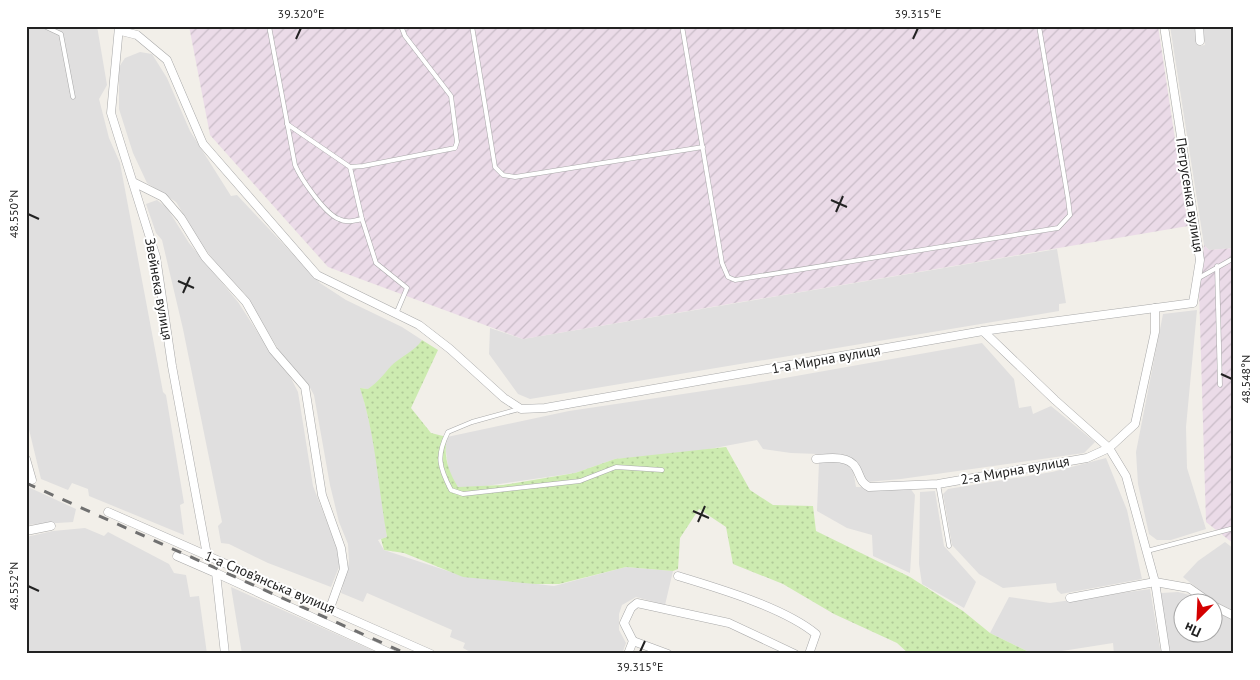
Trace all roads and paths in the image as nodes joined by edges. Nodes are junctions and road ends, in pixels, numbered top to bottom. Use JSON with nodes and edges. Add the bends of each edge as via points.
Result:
{"nodes":[{"id":1,"x":44,"y":26,"type":"edge"},
{"id":2,"x":270,"y":26,"type":"edge"},
{"id":3,"x":401,"y":26,"type":"edge"},
{"id":4,"x":472,"y":26,"type":"edge"},
{"id":5,"x":682,"y":26,"type":"edge"},
{"id":6,"x":1039,"y":26,"type":"edge"},
{"id":7,"x":1164,"y":26,"type":"edge"},
{"id":8,"x":1199,"y":26,"type":"edge"},
{"id":9,"x":120,"y":28,"type":"edge"},
{"id":10,"x":1200,"y":40,"type":"dead end"},
{"id":11,"x":73,"y":97,"type":"dead end"},
{"id":12,"x":287,"y":124,"type":"junction"},
{"id":13,"x":703,"y":147,"type":"junction"},
{"id":14,"x":350,"y":167,"type":"junction"},
{"id":15,"x":133,"y":182,"type":"junction"},
{"id":16,"x":362,"y":219,"type":"junction"},
{"id":17,"x":1234,"y":258,"type":"edge"},
{"id":18,"x":1218,"y":266,"type":"junction"},
{"id":19,"x":1197,"y":279,"type":"junction"},
{"id":20,"x":1156,"y":308,"type":"junction"},
{"id":21,"x":1132,"y":311,"type":"joint"},
{"id":22,"x":396,"y":314,"type":"junction"},
{"id":23,"x":983,"y":331,"type":"junction"},
{"id":24,"x":1220,"y":385,"type":"dead end"},
{"id":25,"x":521,"y":409,"type":"junction"},
{"id":26,"x":1109,"y":448,"type":"junction"},
{"id":27,"x":26,"y":459,"type":"edge"},
{"id":28,"x":816,"y":459,"type":"dead end"},
{"id":29,"x":662,"y":470,"type":"dead end"},
{"id":30,"x":32,"y":480,"type":"dead end"},
{"id":31,"x":938,"y":484,"type":"junction"},
{"id":32,"x":108,"y":512,"type":"dead end"},
{"id":33,"x":51,"y":526,"type":"dead end"},
{"id":34,"x":1234,"y":528,"type":"edge"},
{"id":35,"x":26,"y":531,"type":"edge"},
{"id":36,"x":949,"y":546,"type":"dead end"},
{"id":37,"x":1146,"y":551,"type":"junction"},
{"id":38,"x":207,"y":555,"type":"junction"},
{"id":39,"x":176,"y":556,"type":"dead end"},
{"id":40,"x":216,"y":573,"type":"junction"},
{"id":41,"x":678,"y":576,"type":"dead end"},
{"id":42,"x":1155,"y":582,"type":"junction"},
{"id":43,"x":1195,"y":592,"type":"edge"},
{"id":44,"x":1070,"y":598,"type":"dead end"},
{"id":45,"x":330,"y":608,"type":"junction"},
{"id":46,"x":1222,"y":610,"type":"edge"},
{"id":47,"x":1234,"y":616,"type":"edge"},
{"id":48,"x":633,"y":641,"type":"junction"},
{"id":49,"x":225,"y":654,"type":"edge"},
{"id":50,"x":392,"y":654,"type":"edge"},
{"id":51,"x":431,"y":654,"type":"edge"},
{"id":52,"x":628,"y":654,"type":"edge"},
{"id":53,"x":668,"y":654,"type":"edge"},
{"id":54,"x":795,"y":654,"type":"edge"},
{"id":55,"x":809,"y":654,"type":"edge"},
{"id":56,"x":1166,"y":654,"type":"edge"}],
"edges":[{"from":1,"to":11,"type":"lane","via":[[61,34]]},
{"from":2,"to":12,"type":"lane"},
{"from":3,"to":14,"type":"lane","via":[[405,36],[452,96],[457,142],[451,150]]},
{"from":4,"to":13,"type":"lane","via":[[495,166],[503,175],[515,177]]},
{"from":5,"to":13,"type":"lane"},
{"from":6,"to":13,"type":"lane","via":[[1070,215],[1058,228],[735,280],[728,277],[722,263]]},
{"from":7,"to":19,"type":"street","name":"Петрусенка вулиця","via":[[1199,251]]},
{"from":8,"to":10,"type":"street"},
{"from":9,"to":15,"type":"street","name":"Звейнека вулиця","via":[[111,113]]},
{"from":9,"to":22,"type":"street","via":[[137,35],[167,60],[203,144],[316,275]]},
{"from":12,"to":14,"type":"lane"},
{"from":12,"to":16,"type":"lane","via":[[291,151],[301,177],[333,217],[346,221]]},
{"from":14,"to":16,"type":"lane"},
{"from":15,"to":38,"type":"street","name":"Звейнека вулиця","via":[[156,257],[172,366]]},
{"from":15,"to":45,"type":"street","via":[[162,197],[181,218],[205,257],[246,302],[273,350],[306,388],[322,495],[341,548],[344,569]]},
{"from":16,"to":22,"type":"lane","via":[[376,263],[407,288]]},
{"from":17,"to":18,"type":"lane"},
{"from":18,"to":19,"type":"lane"},
{"from":18,"to":24,"type":"lane"},
{"from":19,"to":20,"type":"street","name":"Петрусенка вулиця","via":[[1193,303]]},
{"from":20,"to":21,"type":"street","name":"Петрусенка вулиця"},
{"from":20,"to":26,"type":"street","name":"2-а Мирна вулиця","via":[[1155,332],[1135,424]]},
{"from":21,"to":23,"type":"street","name":"1-а Мирна вулиця"},
{"from":22,"to":25,"type":"street","via":[[419,325]]},
{"from":23,"to":25,"type":"street","name":"1-а Мирна вулиця","via":[[544,408]]},
{"from":23,"to":26,"type":"street"},
{"from":25,"to":29,"type":"lane","via":[[448,432],[440,448],[441,470],[452,490],[463,494],[580,481],[616,467]]},
{"from":26,"to":31,"type":"street","name":"2-а Мирна вулиця","via":[[1087,458]]},
{"from":26,"to":37,"type":"street","via":[[1126,476]]},
{"from":27,"to":30,"type":"street"},
{"from":28,"to":31,"type":"street","name":"2-а Мирна вулиця","via":[[848,461],[855,466],[862,483],[869,487]]},
{"from":31,"to":36,"type":"lane"},
{"from":32,"to":38,"type":"street","name":"1-а Слов’янська вулиця"},
{"from":33,"to":35,"type":"street"},
{"from":34,"to":37,"type":"lane"},
{"from":37,"to":42,"type":"street"},
{"from":38,"to":45,"type":"street","name":"1-а Слов’янська вулиця"},
{"from":39,"to":40,"type":"street"},
{"from":40,"to":49,"type":"street"},
{"from":40,"to":50,"type":"street"},
{"from":41,"to":55,"type":"street","via":[[716,587],[802,623],[816,634]]},
{"from":42,"to":43,"type":"street"},
{"from":42,"to":44,"type":"street"},
{"from":42,"to":56,"type":"street"},
{"from":45,"to":51,"type":"street","name":"1-а Слов’янська вулиця"},
{"from":46,"to":47,"type":"street"},
{"from":48,"to":52,"type":"street"},
{"from":48,"to":53,"type":"street"},
{"from":48,"to":54,"type":"street","via":[[624,623],[637,603],[729,623]]}]}
